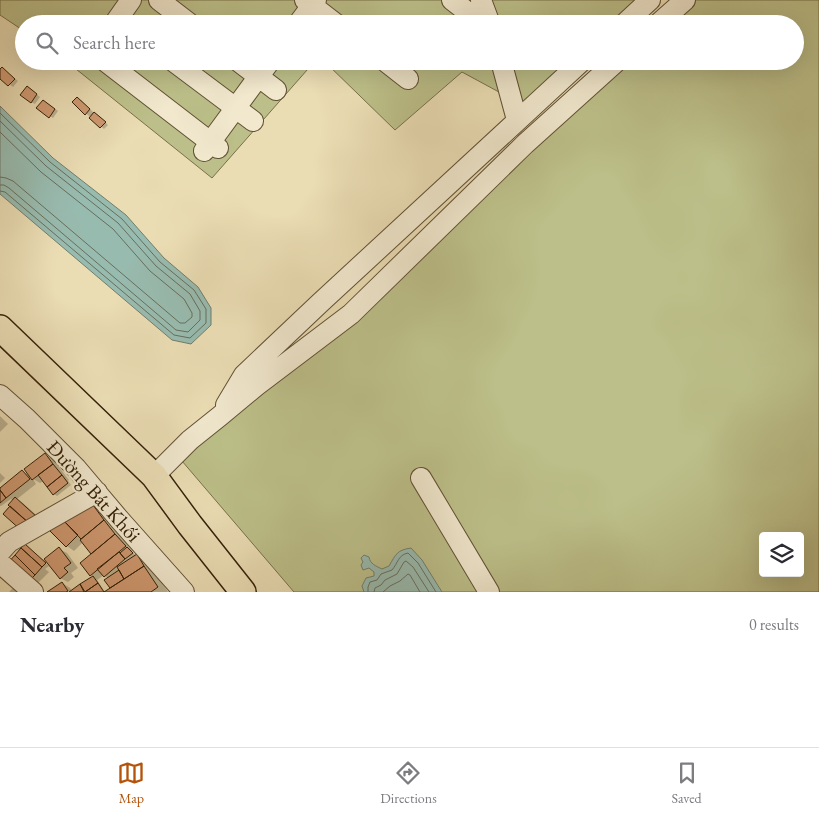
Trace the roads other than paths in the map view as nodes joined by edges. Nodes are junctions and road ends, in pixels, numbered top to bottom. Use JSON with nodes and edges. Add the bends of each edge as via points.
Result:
{"nodes":[{"id":1,"x":131,"y":0,"type":"edge"},
{"id":2,"x":159,"y":0,"type":"edge"},
{"id":3,"x":452,"y":0,"type":"edge"},
{"id":4,"x":481,"y":0,"type":"edge"},
{"id":5,"x":650,"y":0,"type":"edge"},
{"id":6,"x":685,"y":0,"type":"edge"},
{"id":7,"x":311,"y":2,"type":"edge"},
{"id":8,"x":122,"y":15,"type":"edge"},
{"id":9,"x":178,"y":15,"type":"edge"},
{"id":10,"x":303,"y":15,"type":"edge"},
{"id":11,"x":326,"y":15,"type":"edge"},
{"id":12,"x":471,"y":15,"type":"edge"},
{"id":13,"x":487,"y":15,"type":"edge"},
{"id":14,"x":634,"y":15,"type":"edge"},
{"id":15,"x":668,"y":15,"type":"edge"},
{"id":16,"x":116,"y":70,"type":"edge"},
{"id":17,"x":185,"y":70,"type":"edge"},
{"id":18,"x":263,"y":70,"type":"edge"},
{"id":19,"x":265,"y":70,"type":"edge"},
{"id":20,"x":396,"y":70,"type":"edge"},
{"id":21,"x":503,"y":70,"type":"edge"},
{"id":22,"x":572,"y":70,"type":"edge"},
{"id":23,"x":607,"y":70,"type":"edge"},
{"id":24,"x":408,"y":79,"type":"dead end"},
{"id":25,"x":276,"y":90,"type":"dead end"},
{"id":26,"x":236,"y":108,"type":"junction"},
{"id":27,"x":517,"y":120,"type":"junction"},
{"id":28,"x":253,"y":121,"type":"dead end"},
{"id":29,"x":0,"y":328,"type":"edge"},
{"id":30,"x":0,"y":395,"type":"edge"},
{"id":31,"x":220,"y":416,"type":"junction"},
{"id":32,"x":154,"y":476,"type":"junction"},
{"id":33,"x":422,"y":478,"type":"dead end"},
{"id":34,"x":97,"y":492,"type":"junction"},
{"id":35,"x":190,"y":526,"type":"junction"},
{"id":36,"x":0,"y":552,"type":"edge"},
{"id":37,"x":0,"y":563,"type":"edge"},
{"id":38,"x":33,"y":592,"type":"edge"},
{"id":39,"x":184,"y":592,"type":"edge"},
{"id":40,"x":226,"y":592,"type":"edge"},
{"id":41,"x":243,"y":592,"type":"edge"},
{"id":42,"x":489,"y":592,"type":"edge"}],
"edges":[{"from":1,"to":8,"type":"street"},
{"from":2,"to":9,"type":"street"},
{"from":3,"to":12,"type":"street"},
{"from":4,"to":13,"type":"street"},
{"from":5,"to":14,"type":"street"},
{"from":6,"to":15,"type":"street"},
{"from":7,"to":10,"type":"street"},
{"from":7,"to":11,"type":"street"},
{"from":16,"to":26,"type":"street","via":[[211,147]]},
{"from":17,"to":26,"type":"street"},
{"from":18,"to":26,"type":"street"},
{"from":19,"to":25,"type":"street"},
{"from":20,"to":24,"type":"street"},
{"from":21,"to":27,"type":"street"},
{"from":22,"to":27,"type":"street"},
{"from":23,"to":31,"type":"street","via":[[525,144],[351,314]]},
{"from":26,"to":28,"type":"street"},
{"from":27,"to":31,"type":"street","via":[[244,374]]},
{"from":29,"to":32,"type":"main road"},
{"from":30,"to":34,"type":"street","name":"Đường Bát Khối"},
{"from":31,"to":32,"type":"street"},
{"from":32,"to":35,"type":"main road"},
{"from":33,"to":42,"type":"street"},
{"from":34,"to":36,"type":"street","via":[[9,542]]},
{"from":34,"to":39,"type":"street","name":"Đường Bát Khối"},
{"from":35,"to":40,"type":"main road"},
{"from":35,"to":41,"type":"main road"},
{"from":37,"to":38,"type":"street"}]}
